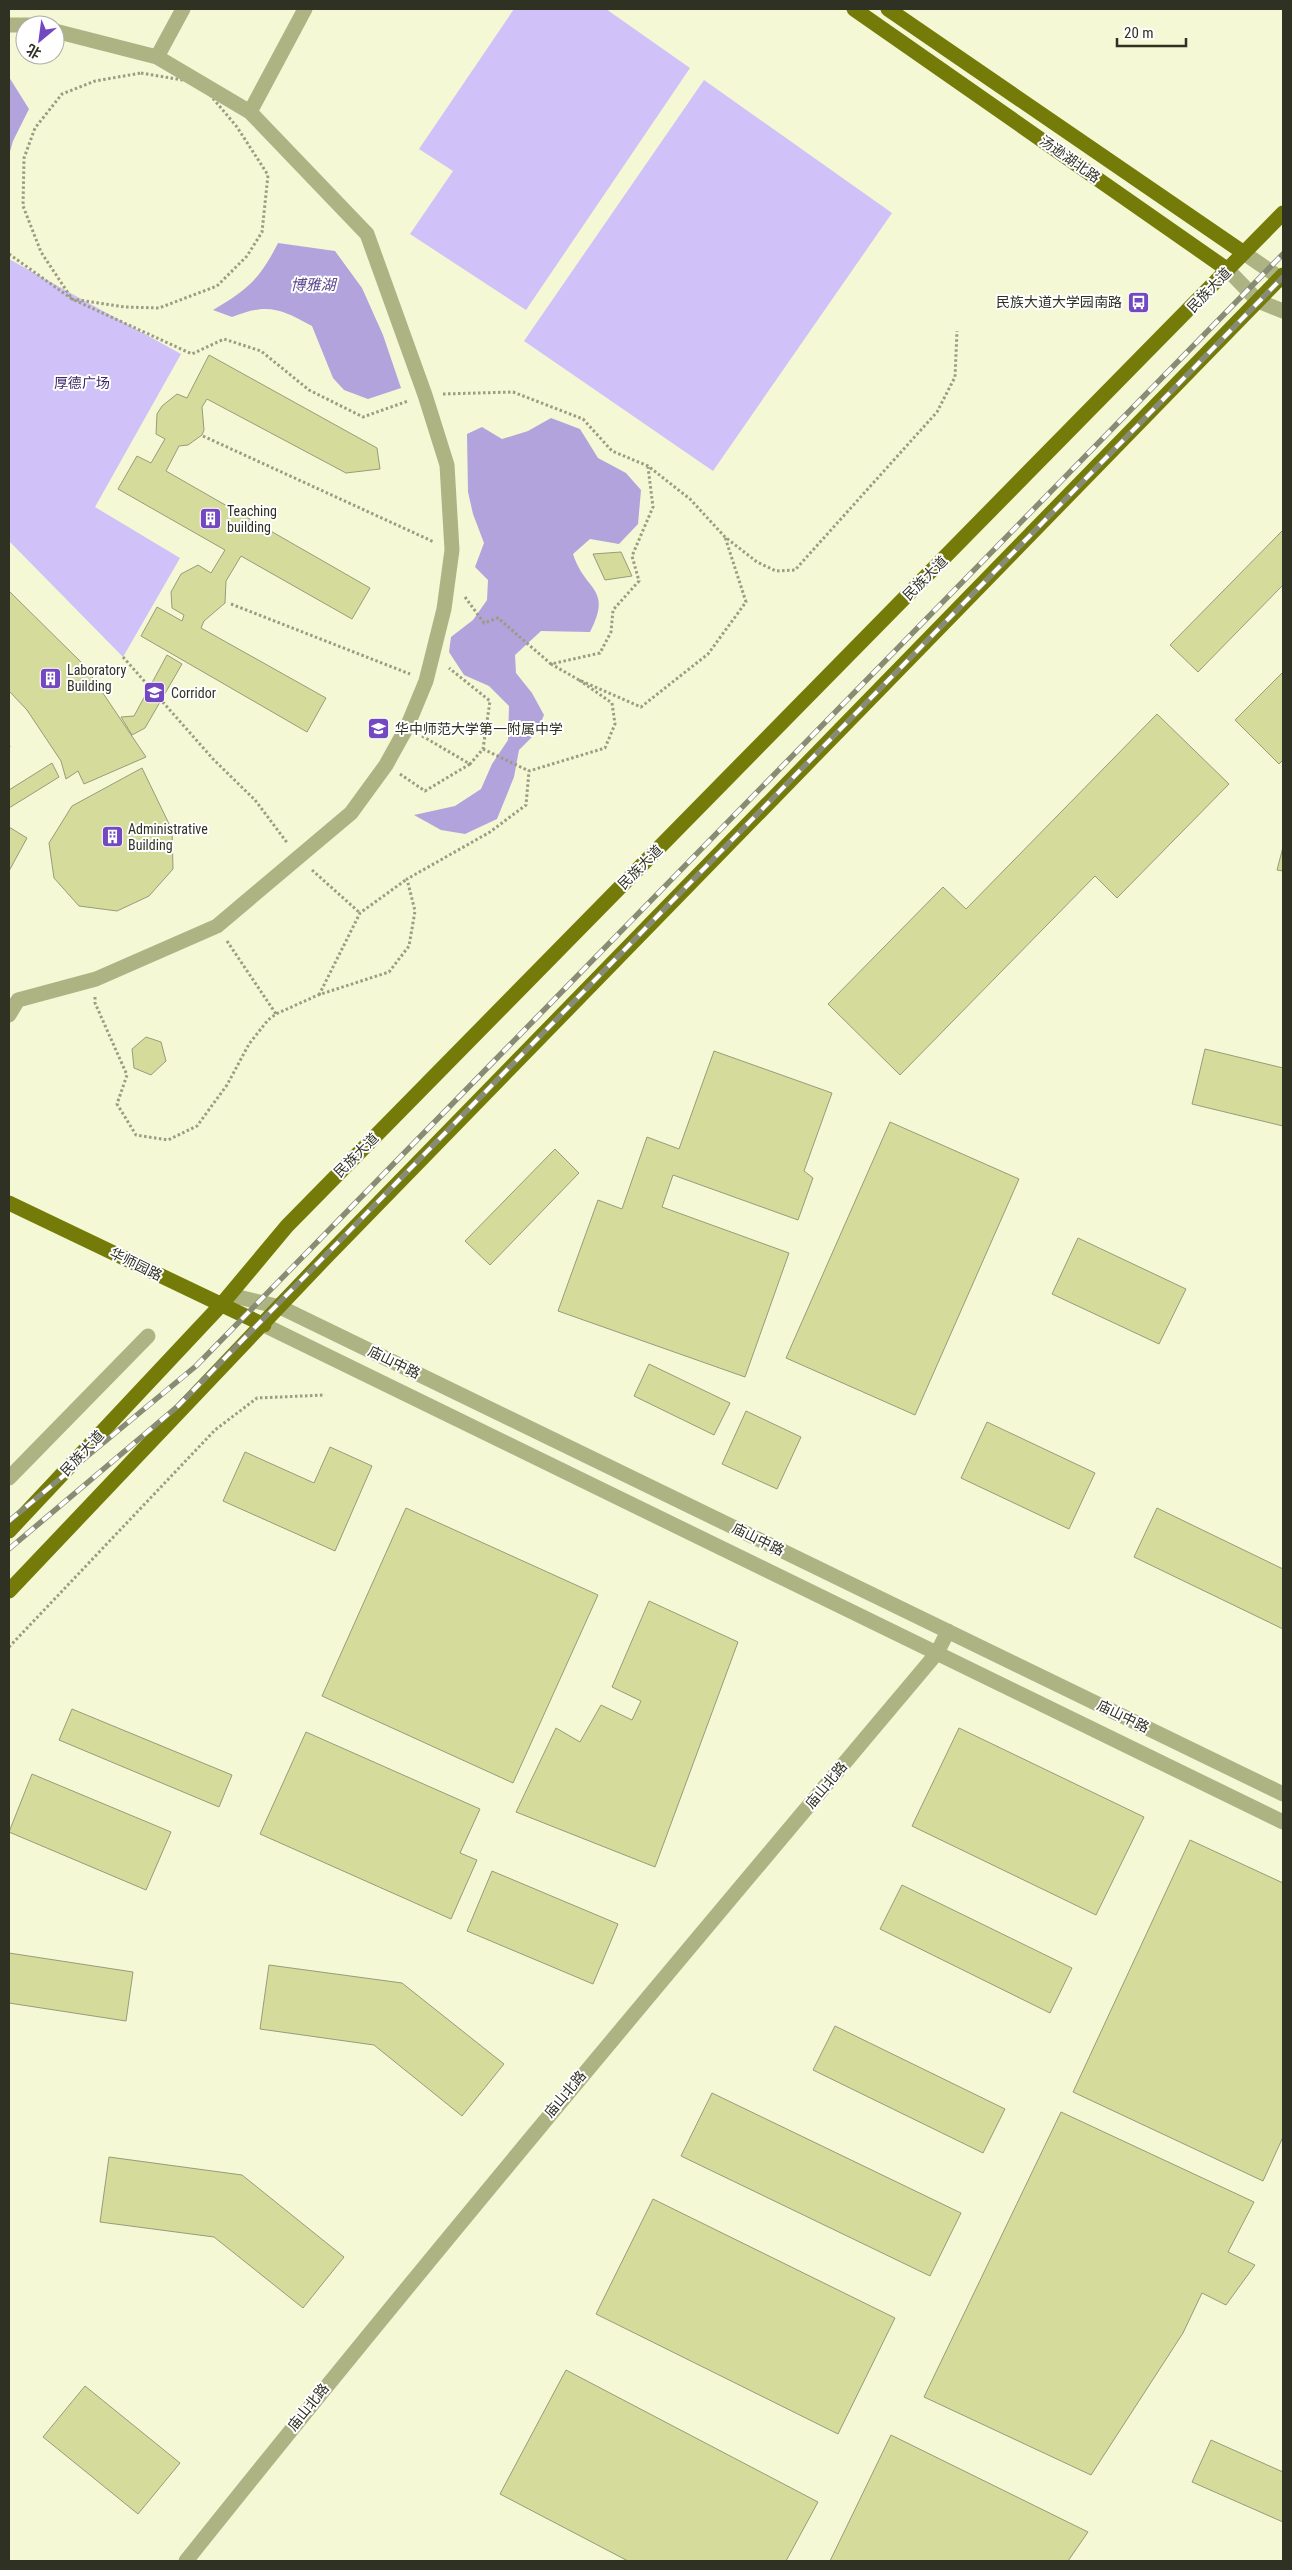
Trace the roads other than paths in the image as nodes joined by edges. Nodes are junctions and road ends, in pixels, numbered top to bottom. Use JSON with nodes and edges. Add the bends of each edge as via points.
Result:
{"nodes":[{"id":1,"x":183,"y":9,"type":"edge"},
{"id":2,"x":305,"y":9,"type":"edge"},
{"id":3,"x":854,"y":9,"type":"edge"},
{"id":4,"x":888,"y":9,"type":"edge"},
{"id":5,"x":65,"y":34,"type":"edge"},
{"id":6,"x":156,"y":56,"type":"junction"},
{"id":7,"x":250,"y":112,"type":"junction"},
{"id":8,"x":1283,"y":213,"type":"edge"},
{"id":9,"x":1244,"y":253,"type":"junction"},
{"id":10,"x":1228,"y":270,"type":"junction"},
{"id":11,"x":1282,"y":278,"type":"edge"},
{"id":12,"x":1258,"y":301,"type":"junction"},
{"id":13,"x":1283,"y":311,"type":"edge"},
{"id":14,"x":9,"y":1015,"type":"edge"},
{"id":15,"x":9,"y":1203,"type":"edge"},
{"id":16,"x":225,"y":1300,"type":"junction"},
{"id":17,"x":280,"y":1307,"type":"junction"},
{"id":18,"x":264,"y":1325,"type":"junction"},
{"id":19,"x":148,"y":1336,"type":"dead end"},
{"id":20,"x":9,"y":1478,"type":"edge"},
{"id":21,"x":9,"y":1531,"type":"edge"},
{"id":22,"x":9,"y":1591,"type":"edge"},
{"id":23,"x":948,"y":1631,"type":"junction"},
{"id":24,"x":936,"y":1653,"type":"junction"},
{"id":25,"x":1283,"y":1794,"type":"edge"},
{"id":26,"x":1283,"y":1822,"type":"edge"},
{"id":27,"x":186,"y":2561,"type":"edge"}],
"edges":[{"from":1,"to":6,"type":"street"},
{"from":2,"to":7,"type":"street"},
{"from":3,"to":10,"type":"main road","name":"汤逊湖北路"},
{"from":4,"to":9,"type":"main road","name":"汤逊湖北路"},
{"from":5,"to":6,"type":"street"},
{"from":6,"to":7,"type":"street"},
{"from":7,"to":14,"type":"street","via":[[367,234],[425,395],[447,466],[452,550],[444,609],[433,655],[407,726],[386,765],[351,813],[299,858],[217,926],[96,979],[18,1000]]},
{"from":8,"to":9,"type":"main road","name":"民族大道"},
{"from":9,"to":10,"type":"main road","name":"民族大道"},
{"from":9,"to":11,"type":"street","name":"汤逊湖北路"},
{"from":10,"to":12,"type":"street","name":"汤逊湖北路"},
{"from":10,"to":16,"type":"main road","name":"民族大道","via":[[287,1226]]},
{"from":11,"to":12,"type":"main road"},
{"from":12,"to":13,"type":"street","name":"汤逊湖北路"},
{"from":12,"to":17,"type":"main road"},
{"from":15,"to":16,"type":"main road","name":"华师园路"},
{"from":16,"to":17,"type":"street","name":"庙山中路"},
{"from":16,"to":18,"type":"main road","name":"华师园路"},
{"from":16,"to":21,"type":"main road","name":"民族大道"},
{"from":17,"to":18,"type":"main road"},
{"from":17,"to":23,"type":"street","name":"庙山中路"},
{"from":18,"to":22,"type":"main road"},
{"from":18,"to":24,"type":"street","name":"庙山中路"},
{"from":19,"to":20,"type":"street"},
{"from":23,"to":24,"type":"street","name":"庙山北路"},
{"from":23,"to":25,"type":"street","name":"庙山中路"},
{"from":24,"to":26,"type":"street","name":"庙山中路"},
{"from":24,"to":27,"type":"street","name":"庙山北路","via":[[508,2162]]}]}
